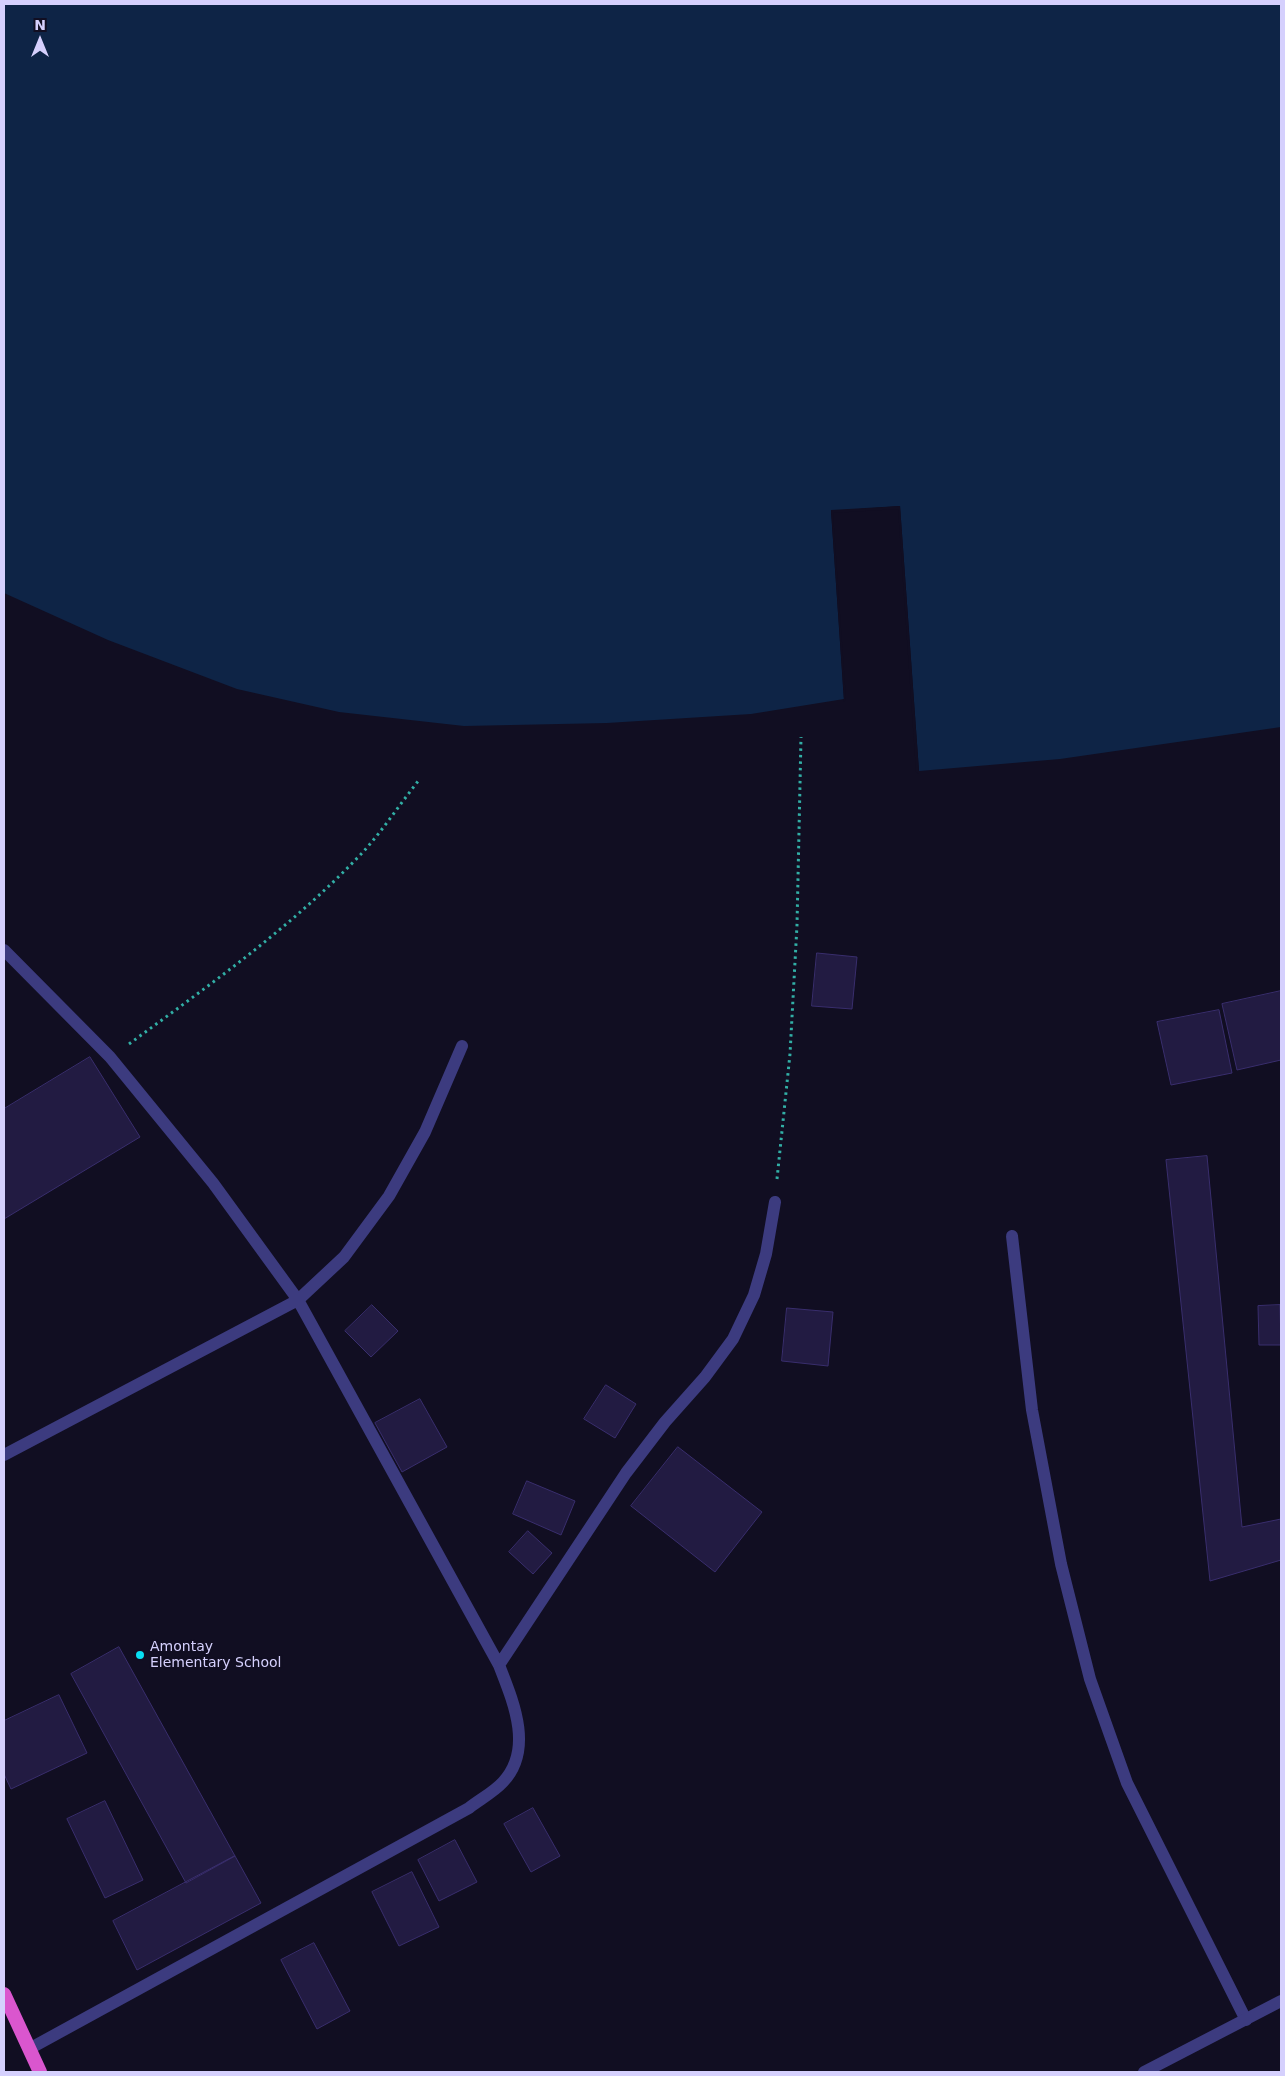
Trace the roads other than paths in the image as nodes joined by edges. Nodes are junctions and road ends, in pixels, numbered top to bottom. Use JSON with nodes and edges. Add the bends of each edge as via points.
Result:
{"nodes":[{"id":1,"x":4,"y":950,"type":"edge"},
{"id":2,"x":462,"y":1046,"type":"dead end"},
{"id":3,"x":775,"y":1202,"type":"road end"},
{"id":4,"x":1012,"y":1236,"type":"dead end"},
{"id":5,"x":298,"y":1300,"type":"junction"},
{"id":6,"x":4,"y":1455,"type":"edge"},
{"id":7,"x":499,"y":1665,"type":"junction"},
{"id":8,"x":4,"y":1994,"type":"edge"},
{"id":9,"x":1281,"y":2001,"type":"edge"},
{"id":10,"x":1246,"y":2020,"type":"junction"},
{"id":11,"x":29,"y":2050,"type":"junction"},
{"id":12,"x":40,"y":2072,"type":"edge"},
{"id":13,"x":1144,"y":2072,"type":"edge"}],
"edges":[{"from":1,"to":5,"type":"street","via":[[110,1057],[213,1183]]},
{"from":2,"to":5,"type":"street","via":[[425,1132],[388,1196],[344,1257]]},
{"from":3,"to":7,"type":"street","via":[[766,1254],[754,1295],[733,1339],[626,1473]]},
{"from":4,"to":10,"type":"street","via":[[1032,1410],[1061,1564],[1090,1679],[1127,1783]]},
{"from":5,"to":6,"type":"street"},
{"from":5,"to":7,"type":"street"},
{"from":7,"to":11,"type":"street","via":[[518,1723],[513,1769],[502,1783],[468,1808]]},
{"from":8,"to":11,"type":"highway"},
{"from":9,"to":10,"type":"street"},
{"from":10,"to":13,"type":"street"},
{"from":11,"to":12,"type":"highway"}]}
